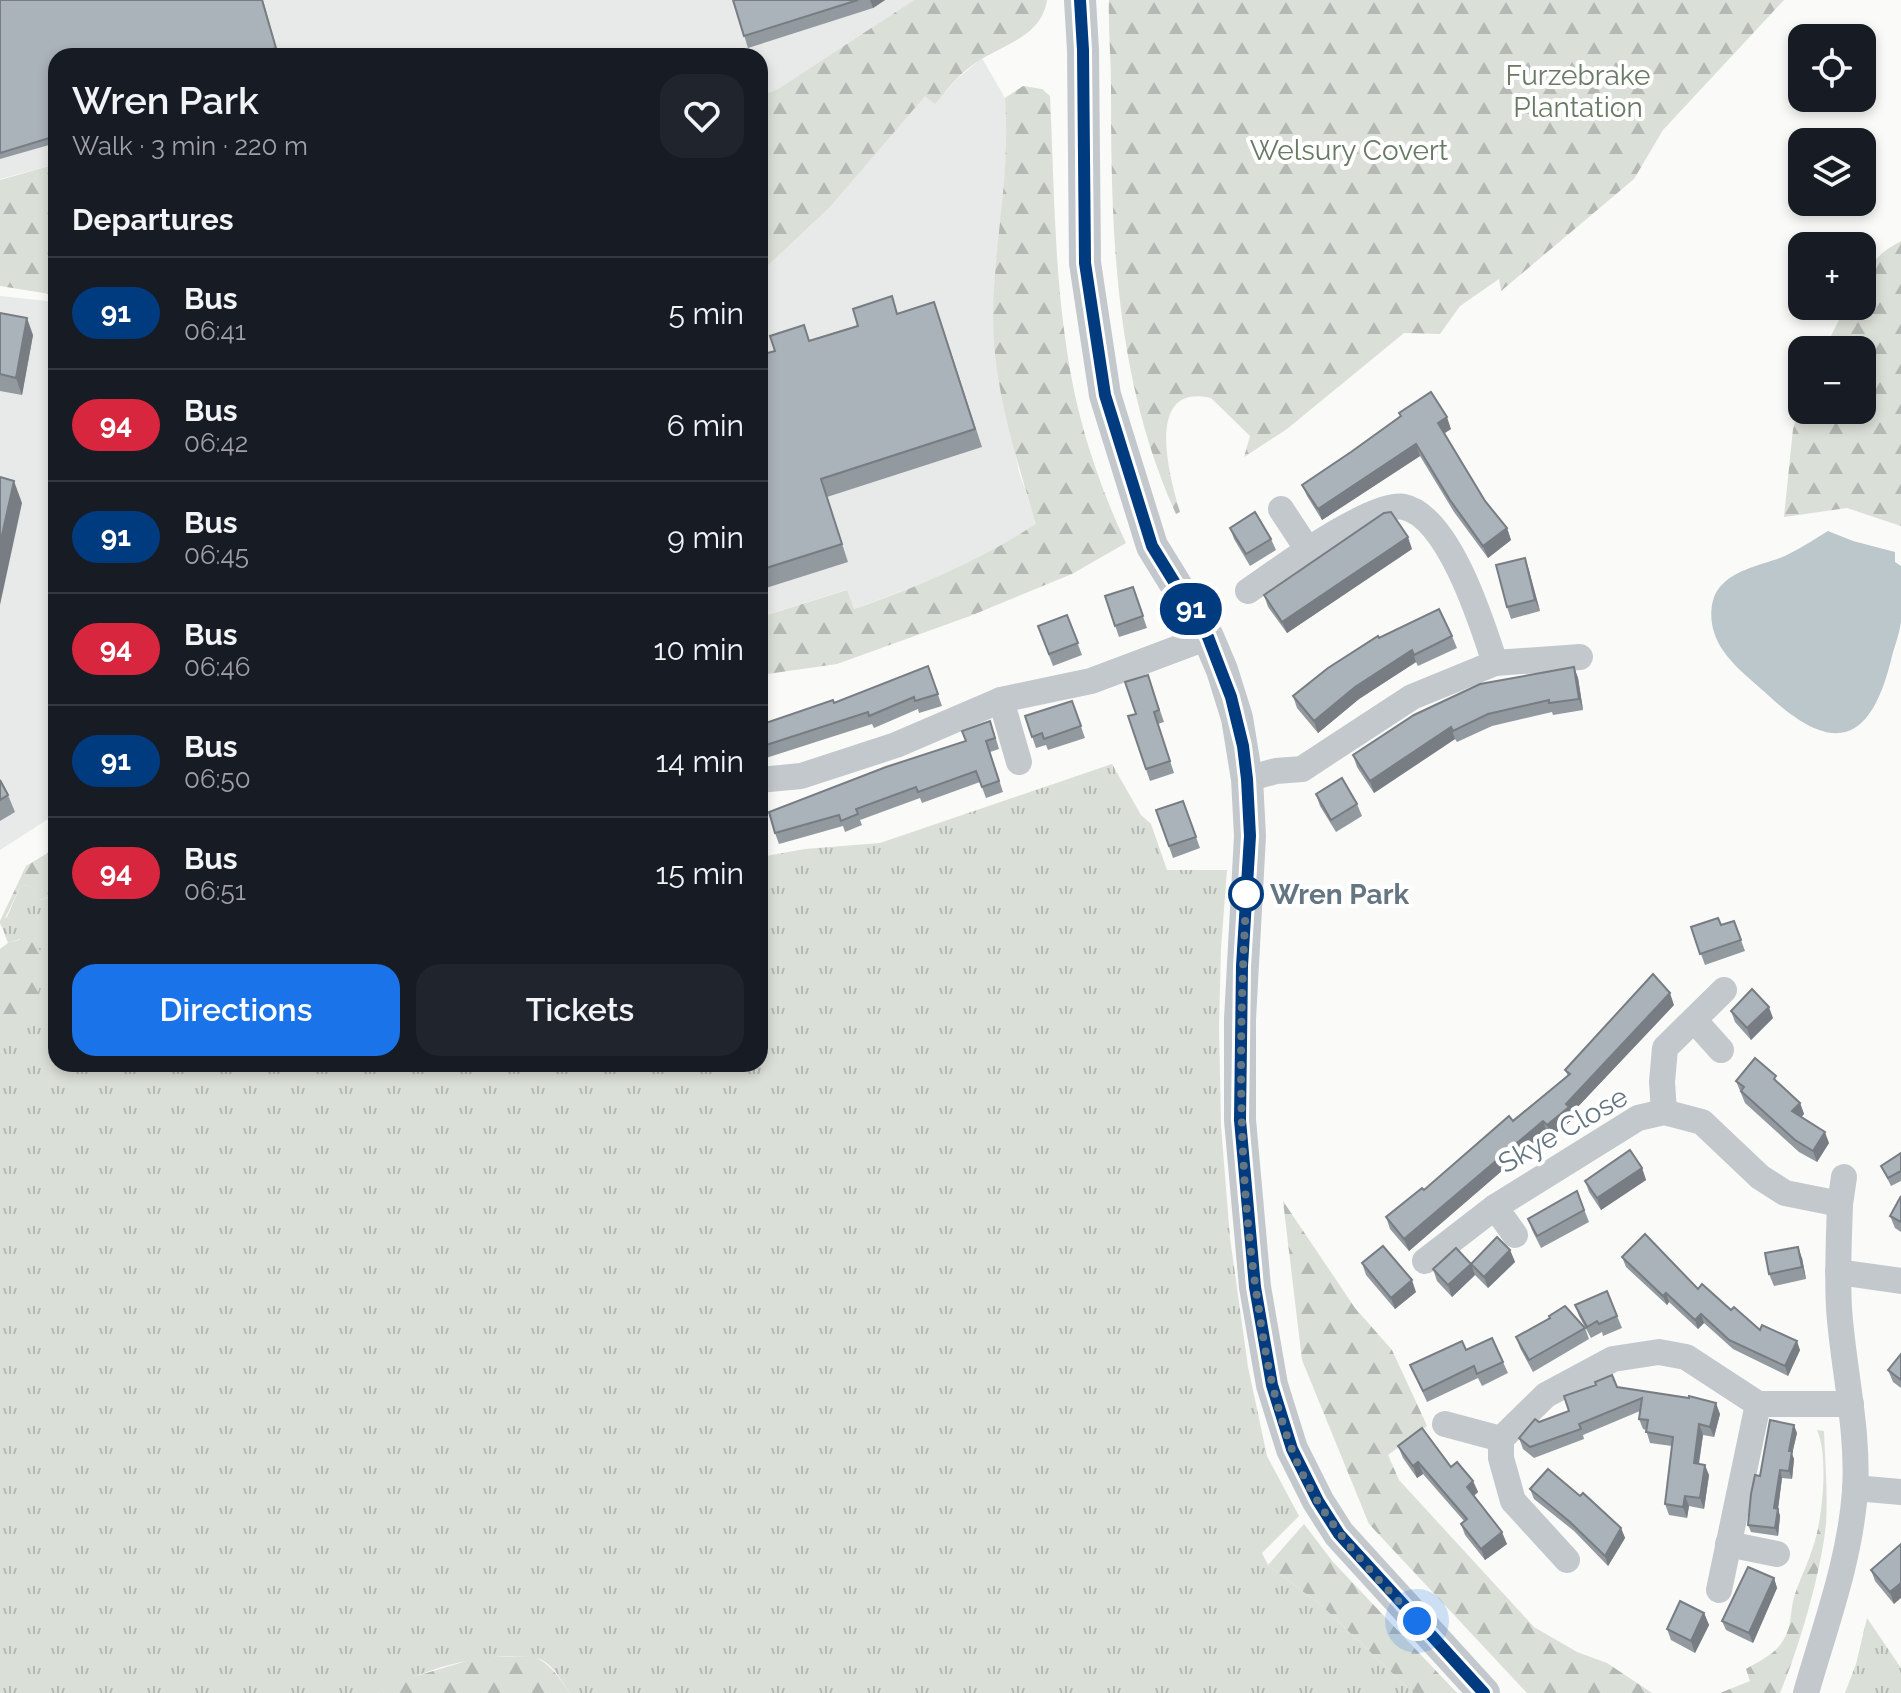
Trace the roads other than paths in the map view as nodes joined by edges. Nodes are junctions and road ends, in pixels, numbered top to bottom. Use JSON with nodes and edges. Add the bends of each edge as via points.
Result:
{"nodes":[{"id":1,"x":1080,"y":0,"type":"edge"},
{"id":2,"x":1281,"y":509,"type":"dead end"},
{"id":3,"x":1308,"y":550,"type":"junction"},
{"id":4,"x":1248,"y":591,"type":"dead end"},
{"id":5,"x":1208,"y":637,"type":"junction"},
{"id":6,"x":1580,"y":657,"type":"dead end"},
{"id":7,"x":1495,"y":663,"type":"junction"},
{"id":8,"x":1001,"y":700,"type":"junction"},
{"id":9,"x":1019,"y":762,"type":"dead end"},
{"id":10,"x":768,"y":779,"type":"edge"},
{"id":11,"x":1247,"y":779,"type":"junction"},
{"id":12,"x":1724,"y":990,"type":"dead end"},
{"id":13,"x":1694,"y":1020,"type":"junction"},
{"id":14,"x":1721,"y":1050,"type":"dead end"},
{"id":15,"x":1664,"y":1112,"type":"junction"},
{"id":16,"x":1844,"y":1177,"type":"dead end"},
{"id":17,"x":1840,"y":1204,"type":"junction"},
{"id":18,"x":1495,"y":1207,"type":"junction"},
{"id":19,"x":1515,"y":1235,"type":"dead end"},
{"id":20,"x":1425,"y":1261,"type":"dead end"},
{"id":21,"x":1838,"y":1272,"type":"junction"},
{"id":22,"x":1901,"y":1281,"type":"edge"},
{"id":23,"x":1758,"y":1404,"type":"junction"},
{"id":24,"x":1851,"y":1404,"type":"junction"},
{"id":25,"x":1445,"y":1424,"type":"dead end"},
{"id":26,"x":1501,"y":1439,"type":"junction"},
{"id":27,"x":1855,"y":1488,"type":"junction"},
{"id":28,"x":1901,"y":1492,"type":"edge"},
{"id":29,"x":1728,"y":1544,"type":"junction"},
{"id":30,"x":1777,"y":1554,"type":"dead end"},
{"id":31,"x":1567,"y":1560,"type":"dead end"},
{"id":32,"x":1719,"y":1590,"type":"dead end"},
{"id":33,"x":1484,"y":1693,"type":"edge"},
{"id":34,"x":1806,"y":1693,"type":"edge"}],
"edges":[{"from":1,"to":5,"type":"street","via":[[1085,263],[1105,395],[1152,546]]},
{"from":2,"to":3,"type":"street"},
{"from":3,"to":4,"type":"street"},
{"from":3,"to":7,"type":"street","via":[[1382,509],[1404,507],[1427,520],[1470,591]]},
{"from":5,"to":8,"type":"street","via":[[1091,681]]},
{"from":5,"to":11,"type":"street","via":[[1234,707]]},
{"from":6,"to":7,"type":"street"},
{"from":7,"to":11,"type":"street","via":[[1412,697],[1302,769]]},
{"from":8,"to":9,"type":"street"},
{"from":8,"to":10,"type":"street","via":[[896,745],[801,776]]},
{"from":11,"to":33,"type":"street","via":[[1250,836],[1240,1006],[1240,1120],[1255,1287],[1272,1385],[1292,1449],[1339,1534]]},
{"from":12,"to":13,"type":"street","name":"Skye Close"},
{"from":13,"to":14,"type":"street"},
{"from":13,"to":15,"type":"street","name":"Skye Close","via":[[1665,1048]]},
{"from":15,"to":17,"type":"street","name":"Skye Close","via":[[1702,1122],[1760,1177],[1785,1193]]},
{"from":15,"to":18,"type":"street","name":"Skye Close","via":[[1638,1118]]},
{"from":16,"to":17,"type":"street"},
{"from":17,"to":21,"type":"street"},
{"from":18,"to":19,"type":"street","name":"Skye Close"},
{"from":18,"to":20,"type":"street","name":"Skye Close"},
{"from":21,"to":22,"type":"street"},
{"from":21,"to":24,"type":"street"},
{"from":23,"to":24,"type":"street"},
{"from":23,"to":26,"type":"street","via":[[1686,1357],[1659,1352],[1613,1359],[1546,1395]]},
{"from":23,"to":29,"type":"street"},
{"from":24,"to":27,"type":"street"},
{"from":25,"to":26,"type":"street"},
{"from":26,"to":31,"type":"street","via":[[1513,1501]]},
{"from":27,"to":28,"type":"street"},
{"from":27,"to":34,"type":"street","via":[[1836,1595]]},
{"from":29,"to":30,"type":"street"},
{"from":29,"to":32,"type":"street"}]}
